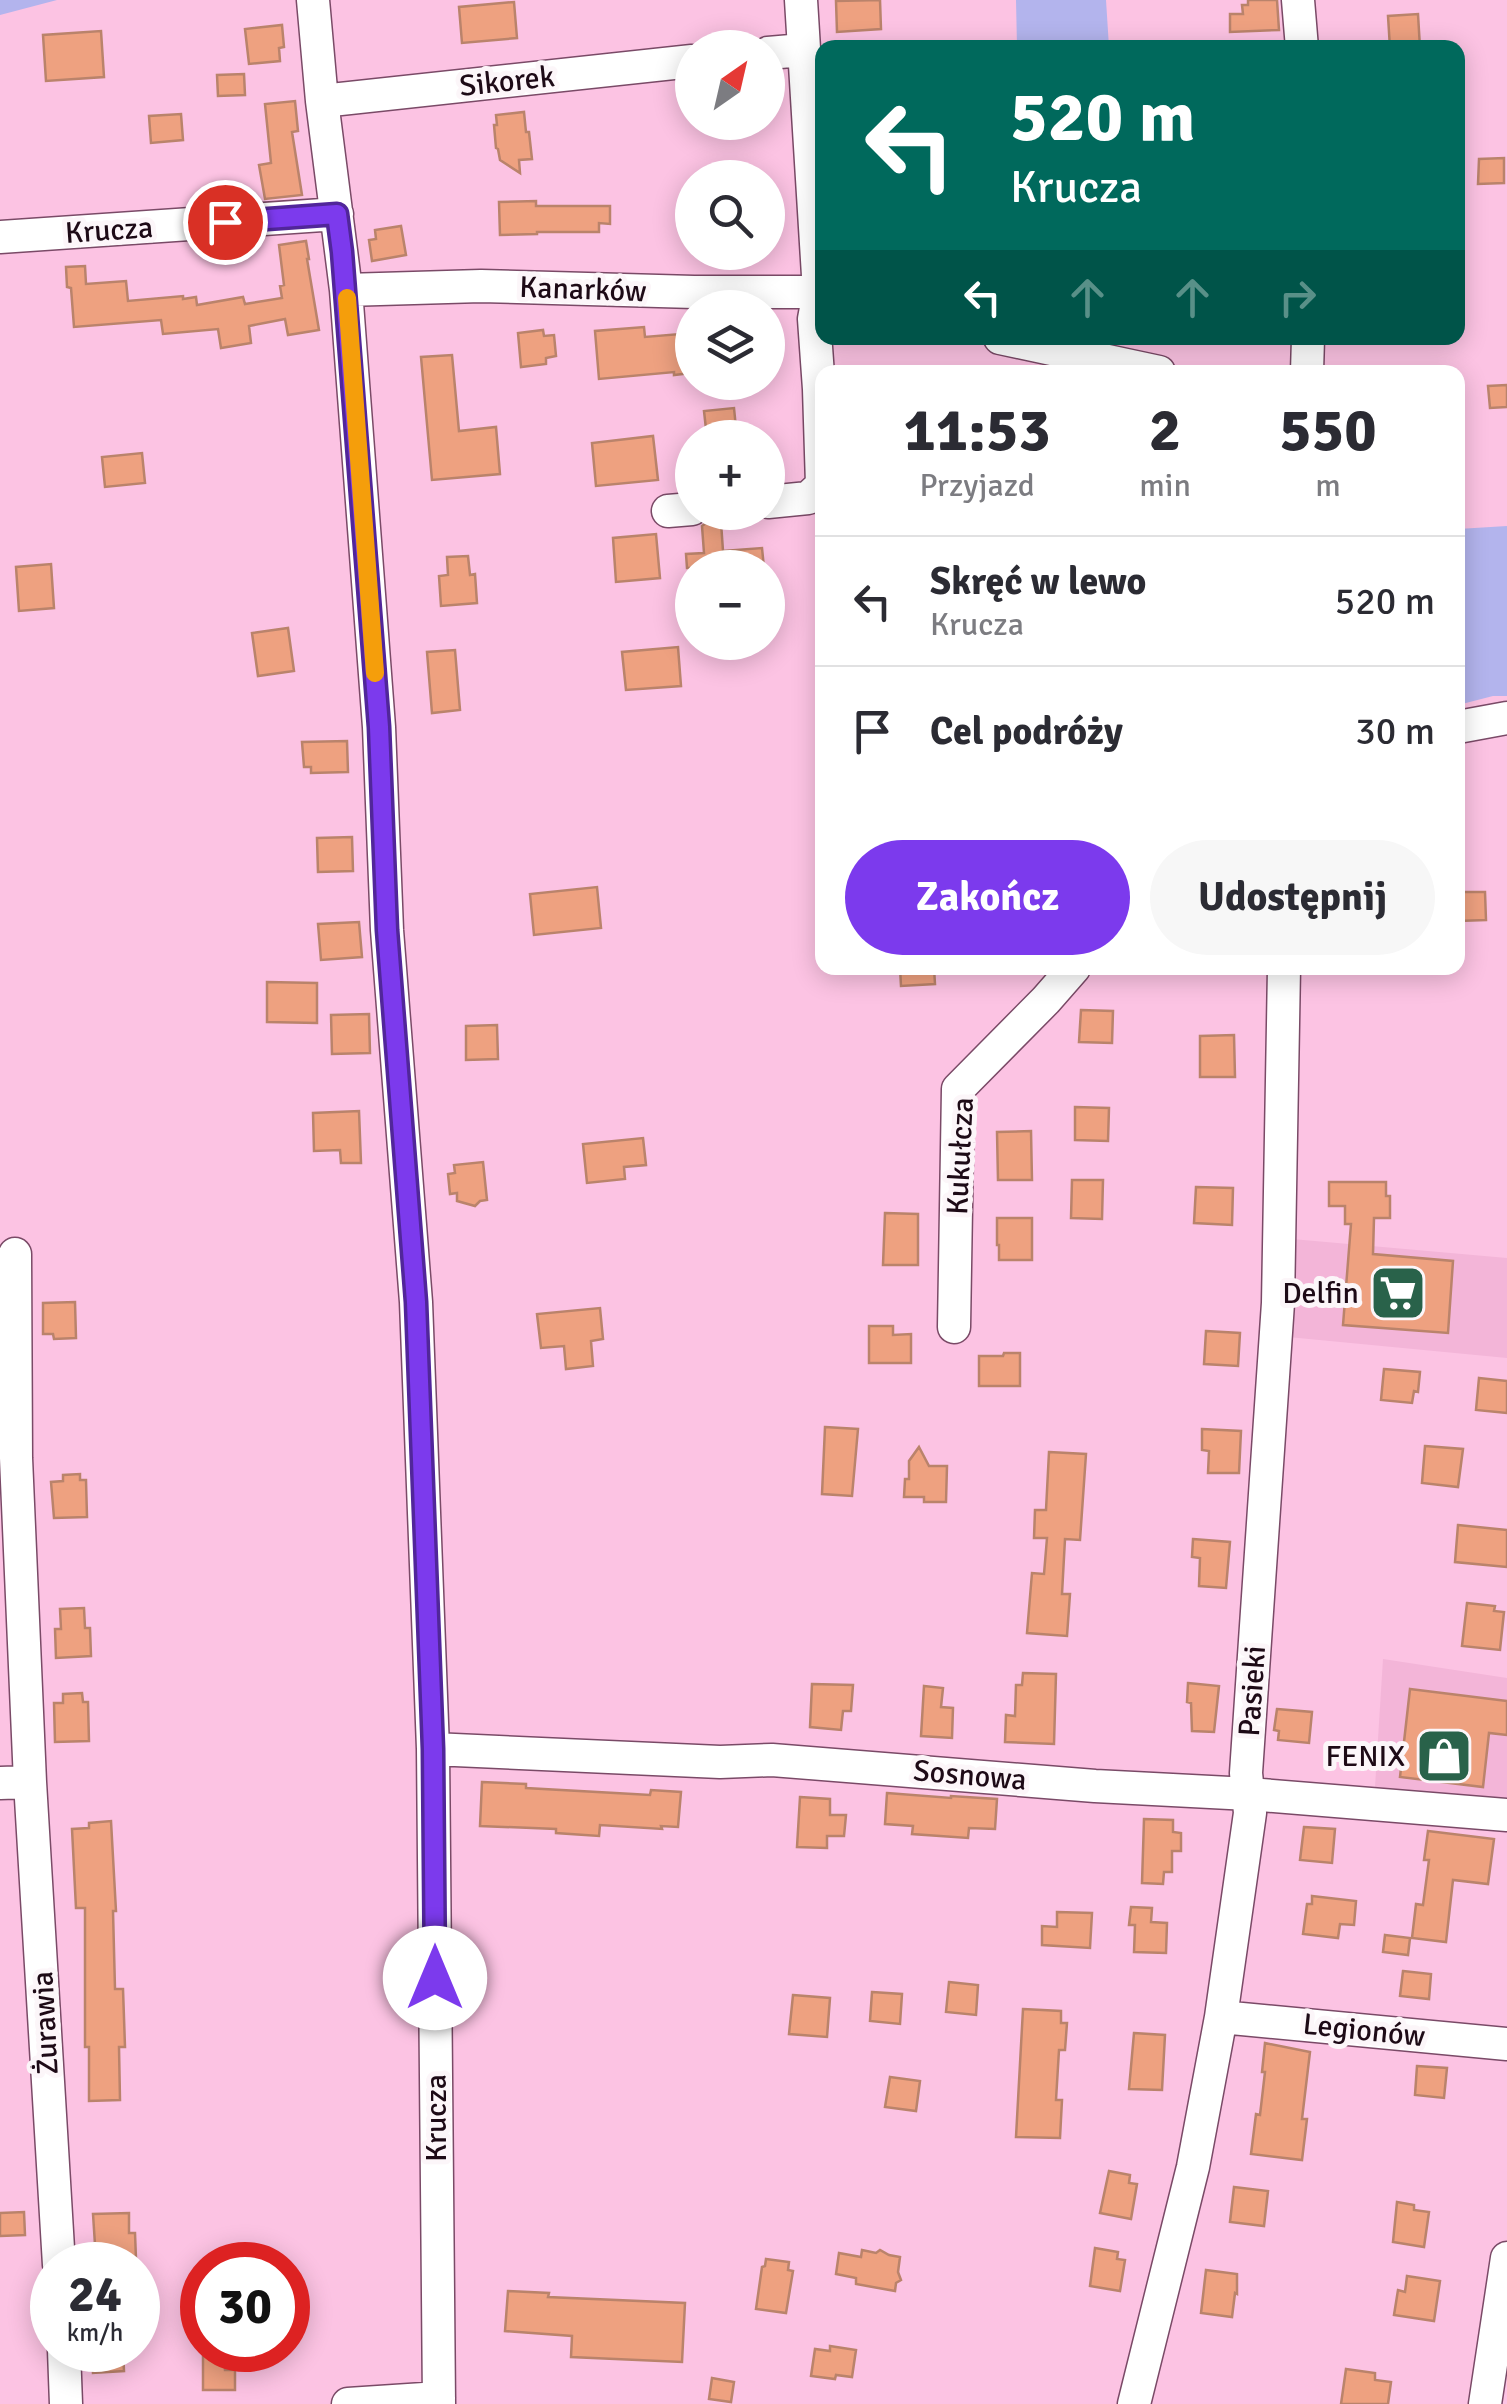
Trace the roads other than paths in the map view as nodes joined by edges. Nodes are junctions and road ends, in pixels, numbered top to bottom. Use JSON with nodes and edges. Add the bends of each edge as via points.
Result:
{"nodes":[{"id":1,"x":314,"y":0,"type":"edge"},
{"id":2,"x":801,"y":0,"type":"edge"},
{"id":3,"x":1298,"y":0,"type":"edge"},
{"id":4,"x":1301,"y":40,"type":"edge"},
{"id":5,"x":803,"y":50,"type":"junction"},
{"id":6,"x":785,"y":52,"type":"edge"},
{"id":7,"x":675,"y":64,"type":"edge"},
{"id":8,"x":322,"y":101,"type":"junction"},
{"id":9,"x":815,"y":211,"type":"edge"},
{"id":10,"x":337,"y":214,"type":"junction"},
{"id":11,"x":0,"y":237,"type":"edge"},
{"id":12,"x":346,"y":290,"type":"junction"},
{"id":13,"x":815,"y":292,"type":"edge"},
{"id":14,"x":1033,"y":345,"type":"edge"},
{"id":15,"x":1126,"y":365,"type":"edge"},
{"id":16,"x":815,"y":492,"type":"edge"},
{"id":17,"x":785,"y":500,"type":"edge"},
{"id":18,"x":1507,"y":718,"type":"edge"},
{"id":19,"x":1465,"y":726,"type":"edge"},
{"id":20,"x":1068,"y":975,"type":"edge"},
{"id":21,"x":1284,"y":975,"type":"edge"},
{"id":22,"x":15,"y":1254,"type":"dead end"},
{"id":23,"x":954,"y":1328,"type":"dead end"},
{"id":24,"x":433,"y":1749,"type":"junction"},
{"id":25,"x":15,"y":1782,"type":"edge"},
{"id":26,"x":1248,"y":1794,"type":"junction"},
{"id":27,"x":1507,"y":1815,"type":"edge"},
{"id":28,"x":1221,"y":2016,"type":"junction"},
{"id":29,"x":1507,"y":2044,"type":"edge"},
{"id":30,"x":58,"y":2242,"type":"edge"},
{"id":31,"x":1507,"y":2258,"type":"edge"},
{"id":32,"x":65,"y":2372,"type":"edge"},
{"id":33,"x":439,"y":2401,"type":"edge"},
{"id":34,"x":66,"y":2404,"type":"edge"},
{"id":35,"x":348,"y":2404,"type":"edge"},
{"id":36,"x":1134,"y":2404,"type":"edge"},
{"id":37,"x":1485,"y":2404,"type":"edge"}],
"edges":[{"from":1,"to":8,"type":"street","name":"Krucza"},
{"from":2,"to":5,"type":"street"},
{"from":3,"to":4,"type":"street"},
{"from":5,"to":6,"type":"street"},
{"from":5,"to":9,"type":"street"},
{"from":7,"to":8,"type":"street","name":"Sikorek"},
{"from":8,"to":10,"type":"street","name":"Krucza"},
{"from":10,"to":11,"type":"street","name":"Krucza"},
{"from":10,"to":12,"type":"street","name":"Krucza"},
{"from":12,"to":13,"type":"street","name":"Kanarków"},
{"from":12,"to":24,"type":"street","name":"Krucza","via":[[416,1302]]},
{"from":14,"to":15,"type":"street"},
{"from":16,"to":17,"type":"street"},
{"from":18,"to":19,"type":"street"},
{"from":20,"to":23,"type":"street","name":"Kukułcza","via":[[958,1090]]},
{"from":21,"to":26,"type":"street","name":"Pasieki","via":[[1278,1303]]},
{"from":22,"to":25,"type":"street","name":"Żurawia"},
{"from":24,"to":26,"type":"street","name":"Sosnowa","via":[[772,1760]]},
{"from":24,"to":33,"type":"street","name":"Krucza"},
{"from":25,"to":30,"type":"street","name":"Żurawia"},
{"from":26,"to":27,"type":"street","name":"Sosnowa"},
{"from":26,"to":28,"type":"street","name":"Pasieki"},
{"from":28,"to":29,"type":"street","name":"Legionów"},
{"from":28,"to":36,"type":"street","name":"Pasieki","via":[[1193,2167]]},
{"from":31,"to":37,"type":"street"},
{"from":32,"to":34,"type":"street"},
{"from":33,"to":35,"type":"street"}]}
